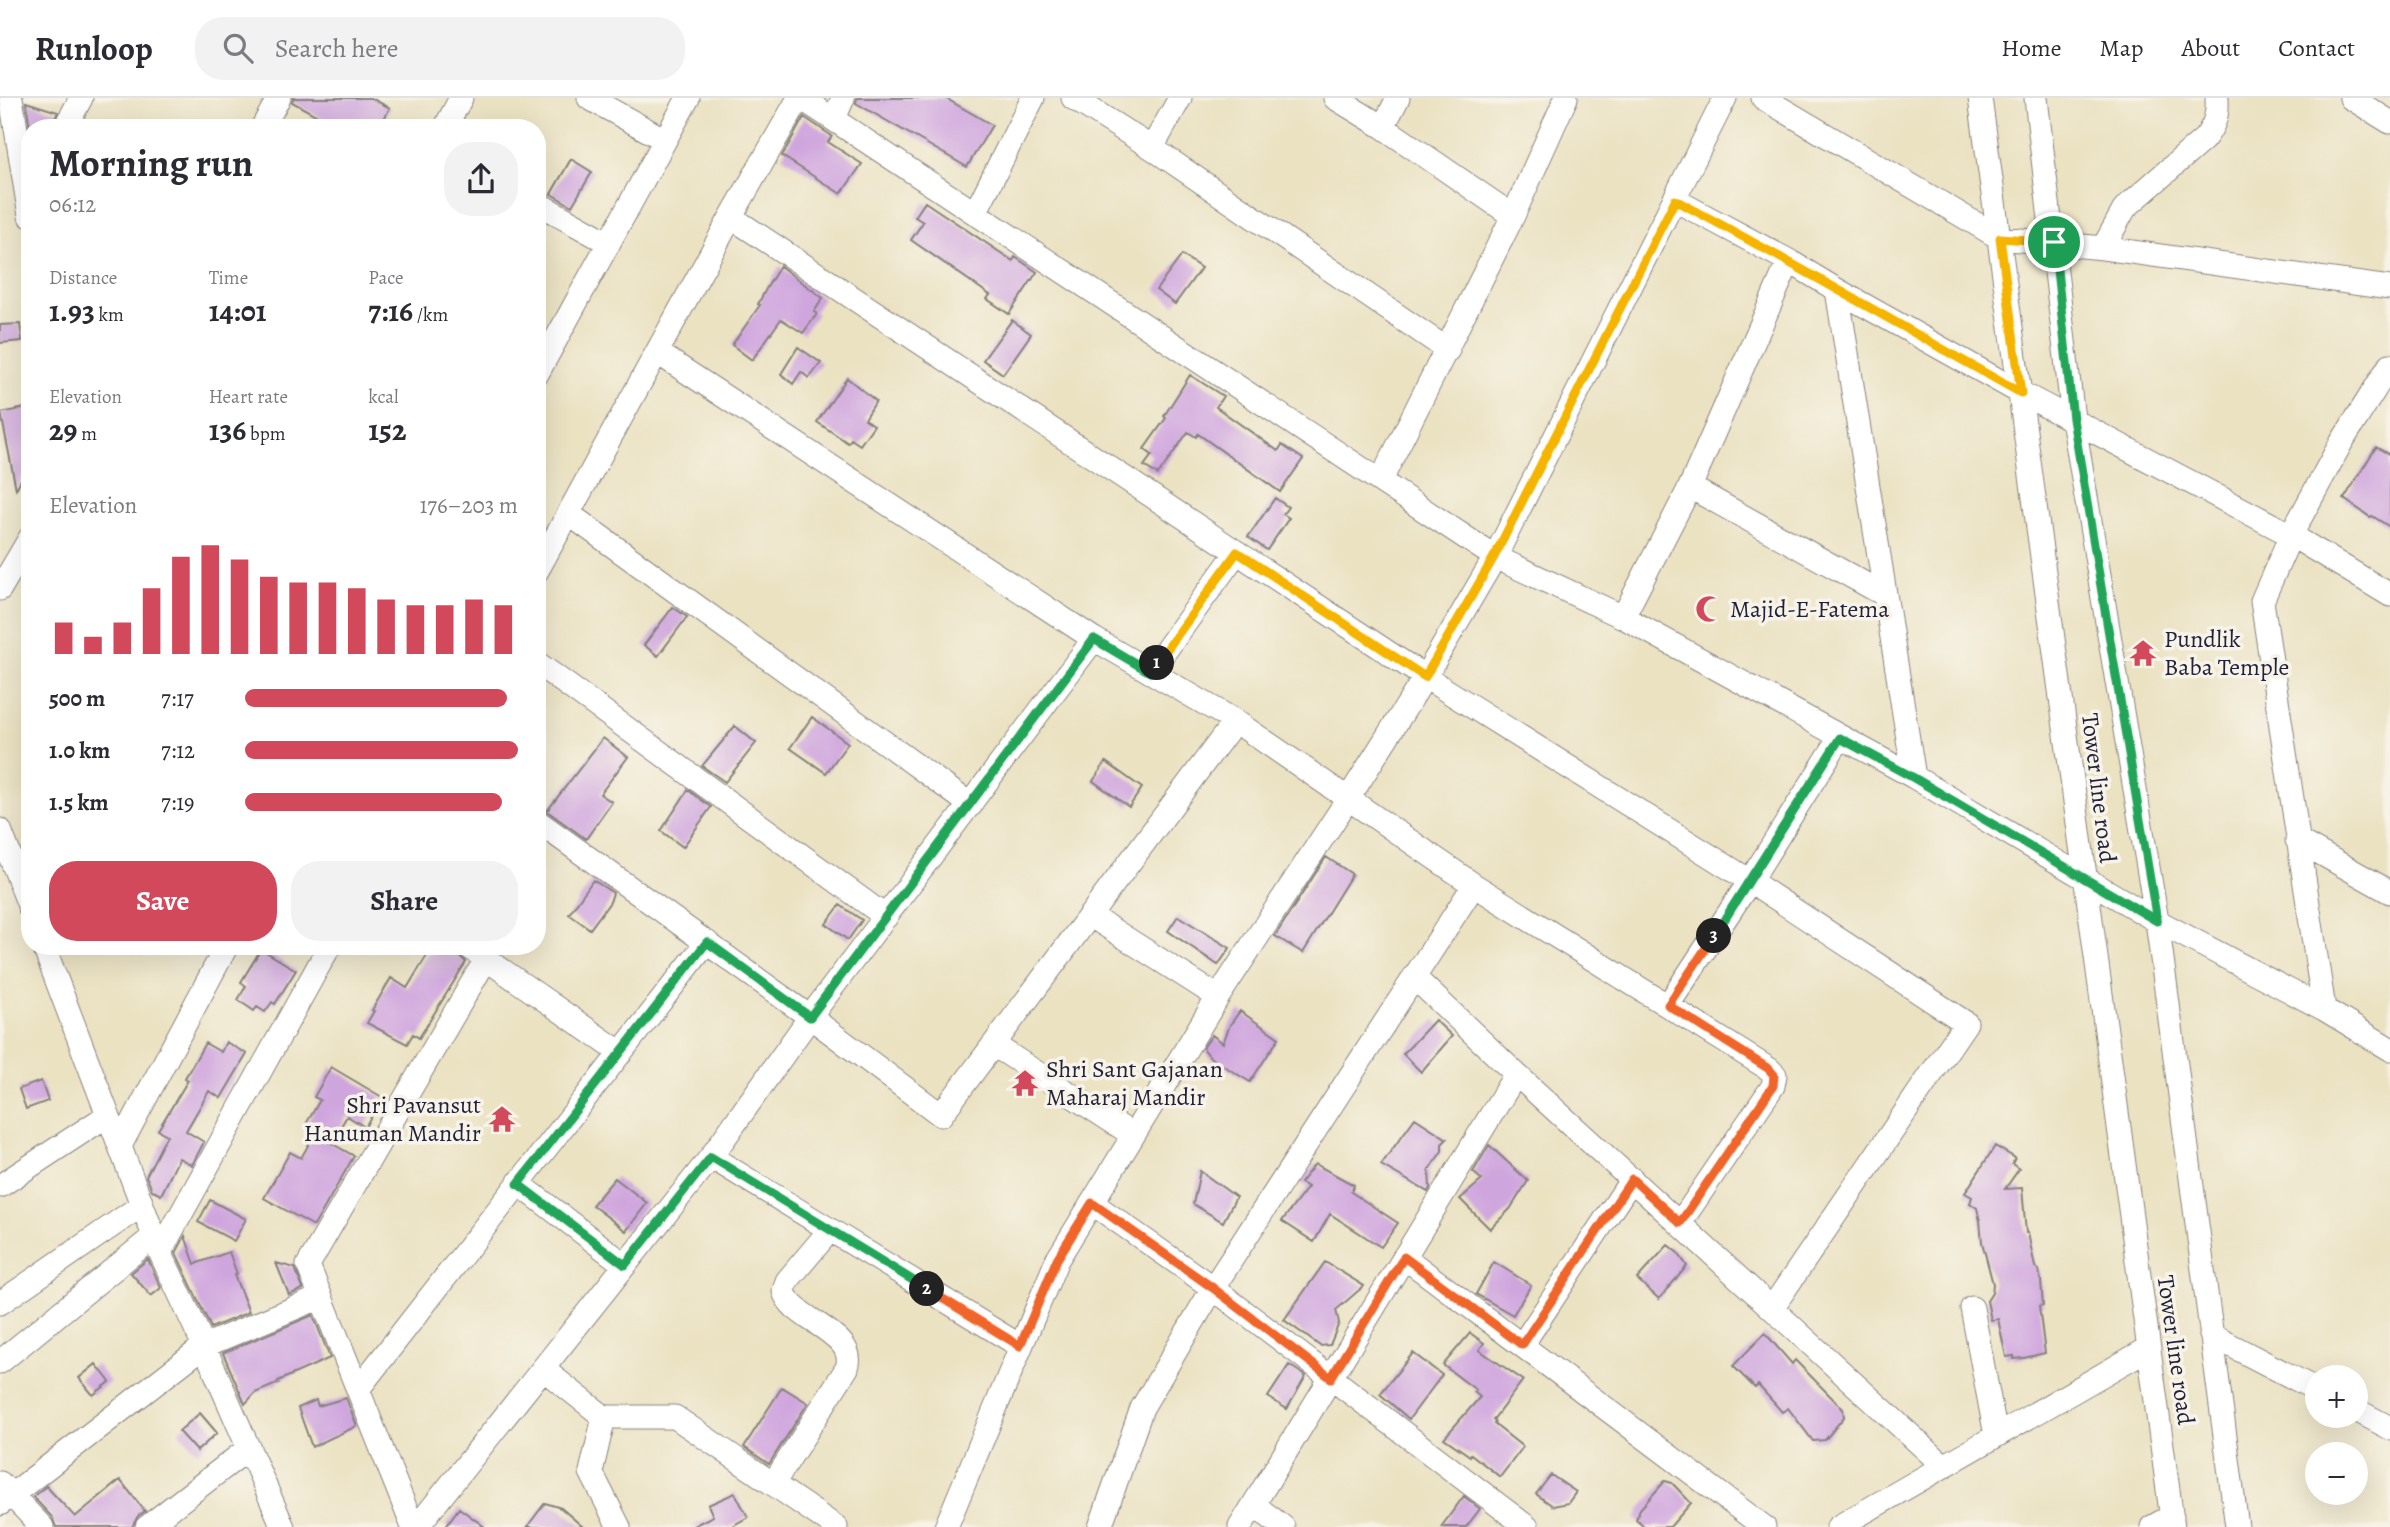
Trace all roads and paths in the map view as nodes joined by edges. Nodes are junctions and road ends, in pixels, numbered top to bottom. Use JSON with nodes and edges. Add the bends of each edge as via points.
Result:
{"nodes":[{"id":1,"x":12,"y":98,"type":"edge"},
{"id":2,"x":81,"y":98,"type":"edge"},
{"id":3,"x":279,"y":98,"type":"edge"},
{"id":4,"x":461,"y":98,"type":"edge"},
{"id":5,"x":589,"y":98,"type":"edge"},
{"id":6,"x":688,"y":98,"type":"edge"},
{"id":7,"x":800,"y":98,"type":"edge"},
{"id":8,"x":843,"y":98,"type":"edge"},
{"id":9,"x":1033,"y":98,"type":"edge"},
{"id":10,"x":1073,"y":98,"type":"edge"},
{"id":11,"x":1180,"y":98,"type":"edge"},
{"id":12,"x":1335,"y":98,"type":"edge"},
{"id":13,"x":1398,"y":98,"type":"edge"},
{"id":14,"x":1566,"y":98,"type":"edge"},
{"id":15,"x":1763,"y":98,"type":"edge"},
{"id":16,"x":1980,"y":98,"type":"edge"},
{"id":17,"x":2036,"y":98,"type":"edge"},
{"id":18,"x":2217,"y":98,"type":"edge"},
{"id":19,"x":2351,"y":98,"type":"edge"},
{"id":20,"x":1722,"y":99,"type":"edge"},
{"id":21,"x":70,"y":119,"type":"edge"},
{"id":22,"x":267,"y":119,"type":"edge"},
{"id":23,"x":449,"y":119,"type":"edge"},
{"id":24,"x":834,"y":119,"type":"junction"},
{"id":25,"x":2390,"y":122,"type":"edge"},
{"id":26,"x":1383,"y":127,"type":"junction"},
{"id":27,"x":665,"y":140,"type":"junction"},
{"id":28,"x":1153,"y":148,"type":"junction"},
{"id":29,"x":21,"y":153,"type":"edge"},
{"id":30,"x":1675,"y":200,"type":"junction"},
{"id":31,"x":546,"y":208,"type":"edge"},
{"id":32,"x":975,"y":213,"type":"junction"},
{"id":33,"x":1513,"y":216,"type":"junction"},
{"id":34,"x":731,"y":217,"type":"junction"},
{"id":35,"x":2000,"y":238,"type":"junction"},
{"id":36,"x":2054,"y":242,"type":"junction"},
{"id":37,"x":609,"y":243,"type":"junction"},
{"id":38,"x":2103,"y":248,"type":"junction"},
{"id":39,"x":1790,"y":261,"type":"junction"},
{"id":40,"x":2390,"y":288,"type":"edge"},
{"id":41,"x":1837,"y":290,"type":"junction"},
{"id":42,"x":546,"y":338,"type":"edge"},
{"id":43,"x":1448,"y":350,"type":"junction"},
{"id":44,"x":658,"y":352,"type":"junction"},
{"id":45,"x":2390,"y":365,"type":"edge"},
{"id":46,"x":2021,"y":393,"type":"junction"},
{"id":47,"x":2073,"y":419,"type":"junction"},
{"id":48,"x":1381,"y":480,"type":"junction"},
{"id":49,"x":1690,"y":487,"type":"junction"},
{"id":50,"x":569,"y":514,"type":"junction"},
{"id":51,"x":2291,"y":535,"type":"junction"},
{"id":52,"x":1237,"y":552,"type":"junction"},
{"id":53,"x":21,"y":553,"type":"edge"},
{"id":54,"x":546,"y":555,"type":"edge"},
{"id":55,"x":1494,"y":557,"type":"junction"},
{"id":56,"x":0,"y":589,"type":"edge"},
{"id":57,"x":1885,"y":595,"type":"junction"},
{"id":58,"x":2390,"y":595,"type":"edge"},
{"id":59,"x":1623,"y":617,"type":"junction"},
{"id":60,"x":1094,"y":639,"type":"junction"},
{"id":61,"x":546,"y":670,"type":"edge"},
{"id":62,"x":1150,"y":672,"type":"junction"},
{"id":63,"x":1425,"y":677,"type":"junction"},
{"id":64,"x":1235,"y":721,"type":"junction"},
{"id":65,"x":1840,"y":738,"type":"junction"},
{"id":66,"x":1914,"y":778,"type":"junction"},
{"id":67,"x":1348,"y":799,"type":"junction"},
{"id":68,"x":971,"y":805,"type":"junction"},
{"id":69,"x":546,"y":827,"type":"edge"},
{"id":70,"x":0,"y":830,"type":"edge"},
{"id":71,"x":2297,"y":840,"type":"junction"},
{"id":72,"x":2084,"y":879,"type":"junction"},
{"id":73,"x":1750,"y":881,"type":"junction"},
{"id":74,"x":21,"y":885,"type":"edge"},
{"id":75,"x":1474,"y":885,"type":"junction"},
{"id":76,"x":2390,"y":892,"type":"edge"},
{"id":77,"x":1091,"y":916,"type":"junction"},
{"id":78,"x":886,"y":917,"type":"junction"},
{"id":79,"x":2157,"y":921,"type":"junction"},
{"id":80,"x":707,"y":942,"type":"junction"},
{"id":81,"x":47,"y":955,"type":"edge"},
{"id":82,"x":222,"y":955,"type":"edge"},
{"id":83,"x":324,"y":955,"type":"edge"},
{"id":84,"x":476,"y":955,"type":"edge"},
{"id":85,"x":480,"y":955,"type":"edge"},
{"id":86,"x":1414,"y":977,"type":"junction"},
{"id":87,"x":1218,"y":997,"type":"junction"},
{"id":88,"x":1668,"y":1005,"type":"junction"},
{"id":89,"x":2324,"y":1009,"type":"junction"},
{"id":90,"x":810,"y":1017,"type":"junction"},
{"id":91,"x":994,"y":1045,"type":"junction"},
{"id":92,"x":2390,"y":1049,"type":"edge"},
{"id":93,"x":621,"y":1053,"type":"junction"},
{"id":94,"x":1516,"y":1074,"type":"junction"},
{"id":95,"x":108,"y":1115,"type":"junction"},
{"id":96,"x":1133,"y":1135,"type":"junction"},
{"id":97,"x":121,"y":1144,"type":"junction"},
{"id":98,"x":711,"y":1157,"type":"junction"},
{"id":99,"x":1632,"y":1179,"type":"junction"},
{"id":100,"x":518,"y":1184,"type":"junction"},
{"id":101,"x":0,"y":1186,"type":"edge"},
{"id":102,"x":1092,"y":1203,"type":"junction"},
{"id":103,"x":142,"y":1205,"type":"junction"},
{"id":104,"x":1680,"y":1223,"type":"junction"},
{"id":105,"x":830,"y":1230,"type":"junction"},
{"id":106,"x":157,"y":1245,"type":"junction"},
{"id":107,"x":1404,"y":1257,"type":"junction"},
{"id":108,"x":625,"y":1265,"type":"junction"},
{"id":109,"x":1213,"y":1288,"type":"junction"},
{"id":110,"x":321,"y":1297,"type":"junction"},
{"id":111,"x":0,"y":1303,"type":"edge"},
{"id":112,"x":1772,"y":1308,"type":"junction"},
{"id":113,"x":1972,"y":1308,"type":"dead end"},
{"id":114,"x":2211,"y":1335,"type":"junction"},
{"id":115,"x":1522,"y":1345,"type":"junction"},
{"id":116,"x":204,"y":1346,"type":"junction"},
{"id":117,"x":1020,"y":1346,"type":"junction"},
{"id":118,"x":2150,"y":1348,"type":"junction"},
{"id":119,"x":0,"y":1362,"type":"edge"},
{"id":120,"x":543,"y":1369,"type":"junction"},
{"id":121,"x":1331,"y":1378,"type":"junction"},
{"id":122,"x":2305,"y":1384,"type":"edge"},
{"id":123,"x":359,"y":1388,"type":"junction"},
{"id":124,"x":2368,"y":1416,"type":"edge"},
{"id":125,"x":604,"y":1418,"type":"junction"},
{"id":126,"x":2390,"y":1428,"type":"edge"},
{"id":127,"x":1996,"y":1436,"type":"junction"},
{"id":128,"x":249,"y":1448,"type":"junction"},
{"id":129,"x":1944,"y":1466,"type":"junction"},
{"id":130,"x":773,"y":1484,"type":"junction"},
{"id":131,"x":4,"y":1494,"type":"edge"},
{"id":132,"x":1254,"y":1505,"type":"junction"},
{"id":133,"x":2166,"y":1523,"type":"edge"},
{"id":134,"x":42,"y":1527,"type":"edge"},
{"id":135,"x":147,"y":1527,"type":"edge"},
{"id":136,"x":283,"y":1527,"type":"edge"},
{"id":137,"x":415,"y":1527,"type":"edge"},
{"id":138,"x":619,"y":1527,"type":"edge"},
{"id":139,"x":836,"y":1527,"type":"edge"},
{"id":140,"x":946,"y":1527,"type":"edge"},
{"id":141,"x":1100,"y":1527,"type":"edge"},
{"id":142,"x":1240,"y":1527,"type":"edge"},
{"id":143,"x":1283,"y":1527,"type":"edge"},
{"id":144,"x":1527,"y":1527,"type":"edge"},
{"id":145,"x":1764,"y":1527,"type":"edge"},
{"id":146,"x":1838,"y":1527,"type":"edge"},
{"id":147,"x":2237,"y":1527,"type":"edge"}],
"edges":[{"from":1,"to":29,"type":"street"},
{"from":2,"to":21,"type":"street"},
{"from":3,"to":22,"type":"street"},
{"from":4,"to":23,"type":"street"},
{"from":5,"to":27,"type":"street"},
{"from":6,"to":27,"type":"street"},
{"from":7,"to":24,"type":"street"},
{"from":7,"to":34,"type":"street"},
{"from":8,"to":24,"type":"street"},
{"from":9,"to":32,"type":"street"},
{"from":10,"to":28,"type":"street"},
{"from":11,"to":28,"type":"street"},
{"from":12,"to":26,"type":"street"},
{"from":13,"to":26,"type":"street"},
{"from":14,"to":33,"type":"street"},
{"from":15,"to":35,"type":"street"},
{"from":16,"to":35,"type":"street","name":"Tower line road"},
{"from":17,"to":36,"type":"street"},
{"from":18,"to":38,"type":"street","via":[[2218,116],[2204,139],[2125,208]]},
{"from":19,"to":25,"type":"street"},
{"from":20,"to":30,"type":"street"},
{"from":24,"to":32,"type":"street"},
{"from":26,"to":33,"type":"street"},
{"from":27,"to":37,"type":"street"},
{"from":28,"to":43,"type":"street"},
{"from":30,"to":39,"type":"street"},
{"from":30,"to":55,"type":"street"},
{"from":31,"to":37,"type":"street"},
{"from":32,"to":48,"type":"street"},
{"from":33,"to":43,"type":"street"},
{"from":34,"to":44,"type":"street"},
{"from":34,"to":52,"type":"street"},
{"from":35,"to":36,"type":"street"},
{"from":35,"to":46,"type":"street","name":"Tower line road"},
{"from":36,"to":38,"type":"street"},
{"from":36,"to":47,"type":"street"},
{"from":37,"to":42,"type":"street"},
{"from":38,"to":40,"type":"street"},
{"from":39,"to":41,"type":"street"},
{"from":39,"to":49,"type":"street"},
{"from":41,"to":46,"type":"street"},
{"from":41,"to":57,"type":"street"},
{"from":43,"to":48,"type":"street"},
{"from":44,"to":50,"type":"street"},
{"from":44,"to":60,"type":"street"},
{"from":45,"to":51,"type":"street"},
{"from":46,"to":47,"type":"street"},
{"from":46,"to":72,"type":"street","name":"Tower line road"},
{"from":47,"to":51,"type":"street"},
{"from":47,"to":79,"type":"street"},
{"from":48,"to":55,"type":"street"},
{"from":49,"to":57,"type":"street"},
{"from":49,"to":59,"type":"street"},
{"from":50,"to":54,"type":"street"},
{"from":50,"to":68,"type":"street"},
{"from":51,"to":58,"type":"street"},
{"from":51,"to":71,"type":"street","via":[[2262,601]]},
{"from":52,"to":62,"type":"street"},
{"from":52,"to":63,"type":"street"},
{"from":53,"to":56,"type":"street"},
{"from":55,"to":59,"type":"street"},
{"from":55,"to":63,"type":"street"},
{"from":57,"to":66,"type":"street"},
{"from":59,"to":65,"type":"street"},
{"from":60,"to":62,"type":"street"},
{"from":60,"to":68,"type":"street"},
{"from":61,"to":78,"type":"street"},
{"from":62,"to":64,"type":"street"},
{"from":63,"to":67,"type":"street"},
{"from":63,"to":73,"type":"street"},
{"from":64,"to":67,"type":"street"},
{"from":64,"to":77,"type":"street"},
{"from":65,"to":66,"type":"street"},
{"from":65,"to":73,"type":"street"},
{"from":66,"to":72,"type":"street"},
{"from":67,"to":75,"type":"street"},
{"from":67,"to":87,"type":"street"},
{"from":68,"to":78,"type":"street"},
{"from":69,"to":80,"type":"street"},
{"from":70,"to":74,"type":"street"},
{"from":71,"to":76,"type":"street"},
{"from":71,"to":89,"type":"street"},
{"from":72,"to":79,"type":"street"},
{"from":72,"to":118,"type":"street","name":"Tower line road"},
{"from":73,"to":88,"type":"street"},
{"from":73,"to":112,"type":"street","via":[[1966,1023]]},
{"from":75,"to":86,"type":"street"},
{"from":75,"to":88,"type":"street"},
{"from":77,"to":87,"type":"street"},
{"from":77,"to":91,"type":"street"},
{"from":78,"to":90,"type":"street"},
{"from":79,"to":89,"type":"street"},
{"from":79,"to":114,"type":"street"},
{"from":80,"to":90,"type":"street"},
{"from":80,"to":93,"type":"street"},
{"from":81,"to":95,"type":"street"},
{"from":82,"to":97,"type":"street"},
{"from":83,"to":106,"type":"street"},
{"from":84,"to":110,"type":"street","via":[[309,1265]]},
{"from":85,"to":93,"type":"street"},
{"from":86,"to":94,"type":"street"},
{"from":86,"to":109,"type":"street"},
{"from":87,"to":96,"type":"street"},
{"from":88,"to":104,"type":"street","via":[[1774,1075],[1773,1086]]},
{"from":89,"to":92,"type":"street"},
{"from":90,"to":91,"type":"street","via":[[941,1115]]},
{"from":90,"to":98,"type":"street"},
{"from":91,"to":96,"type":"street"},
{"from":93,"to":100,"type":"street"},
{"from":94,"to":99,"type":"street"},
{"from":94,"to":107,"type":"street"},
{"from":95,"to":97,"type":"street"},
{"from":95,"to":101,"type":"street"},
{"from":96,"to":102,"type":"street"},
{"from":97,"to":103,"type":"street"},
{"from":98,"to":105,"type":"street"},
{"from":98,"to":108,"type":"street"},
{"from":99,"to":104,"type":"street"},
{"from":99,"to":115,"type":"street"},
{"from":100,"to":108,"type":"street"},
{"from":100,"to":123,"type":"street"},
{"from":102,"to":109,"type":"street"},
{"from":102,"to":117,"type":"street","via":[[1057,1259]]},
{"from":103,"to":106,"type":"street"},
{"from":103,"to":111,"type":"street"},
{"from":104,"to":112,"type":"street"},
{"from":105,"to":117,"type":"street"},
{"from":105,"to":130,"type":"street","via":[[787,1281],[784,1291],[790,1302],[845,1346],[850,1360]]},
{"from":106,"to":116,"type":"street"},
{"from":106,"to":119,"type":"street"},
{"from":107,"to":115,"type":"street"},
{"from":107,"to":121,"type":"street"},
{"from":108,"to":120,"type":"street"},
{"from":109,"to":121,"type":"street"},
{"from":109,"to":141,"type":"street","via":[[1142,1408]]},
{"from":110,"to":116,"type":"street"},
{"from":110,"to":123,"type":"street"},
{"from":112,"to":129,"type":"street"},
{"from":113,"to":127,"type":"street"},
{"from":114,"to":122,"type":"street"},
{"from":114,"to":147,"type":"street"},
{"from":115,"to":145,"type":"street"},
{"from":116,"to":128,"type":"street"},
{"from":116,"to":131,"type":"street"},
{"from":117,"to":140,"type":"street"},
{"from":118,"to":127,"type":"street"},
{"from":118,"to":133,"type":"street","name":"Tower line road"},
{"from":120,"to":125,"type":"street"},
{"from":120,"to":137,"type":"street"},
{"from":121,"to":132,"type":"street"},
{"from":121,"to":144,"type":"street"},
{"from":123,"to":137,"type":"street"},
{"from":124,"to":126,"type":"street"},
{"from":125,"to":130,"type":"street","via":[[675,1417]]},
{"from":125,"to":138,"type":"street","via":[[591,1472]]},
{"from":127,"to":129,"type":"street"},
{"from":128,"to":135,"type":"street"},
{"from":128,"to":136,"type":"street"},
{"from":129,"to":146,"type":"street"},
{"from":130,"to":139,"type":"street"},
{"from":131,"to":134,"type":"street"},
{"from":132,"to":142,"type":"street"},
{"from":132,"to":143,"type":"street"}]}
